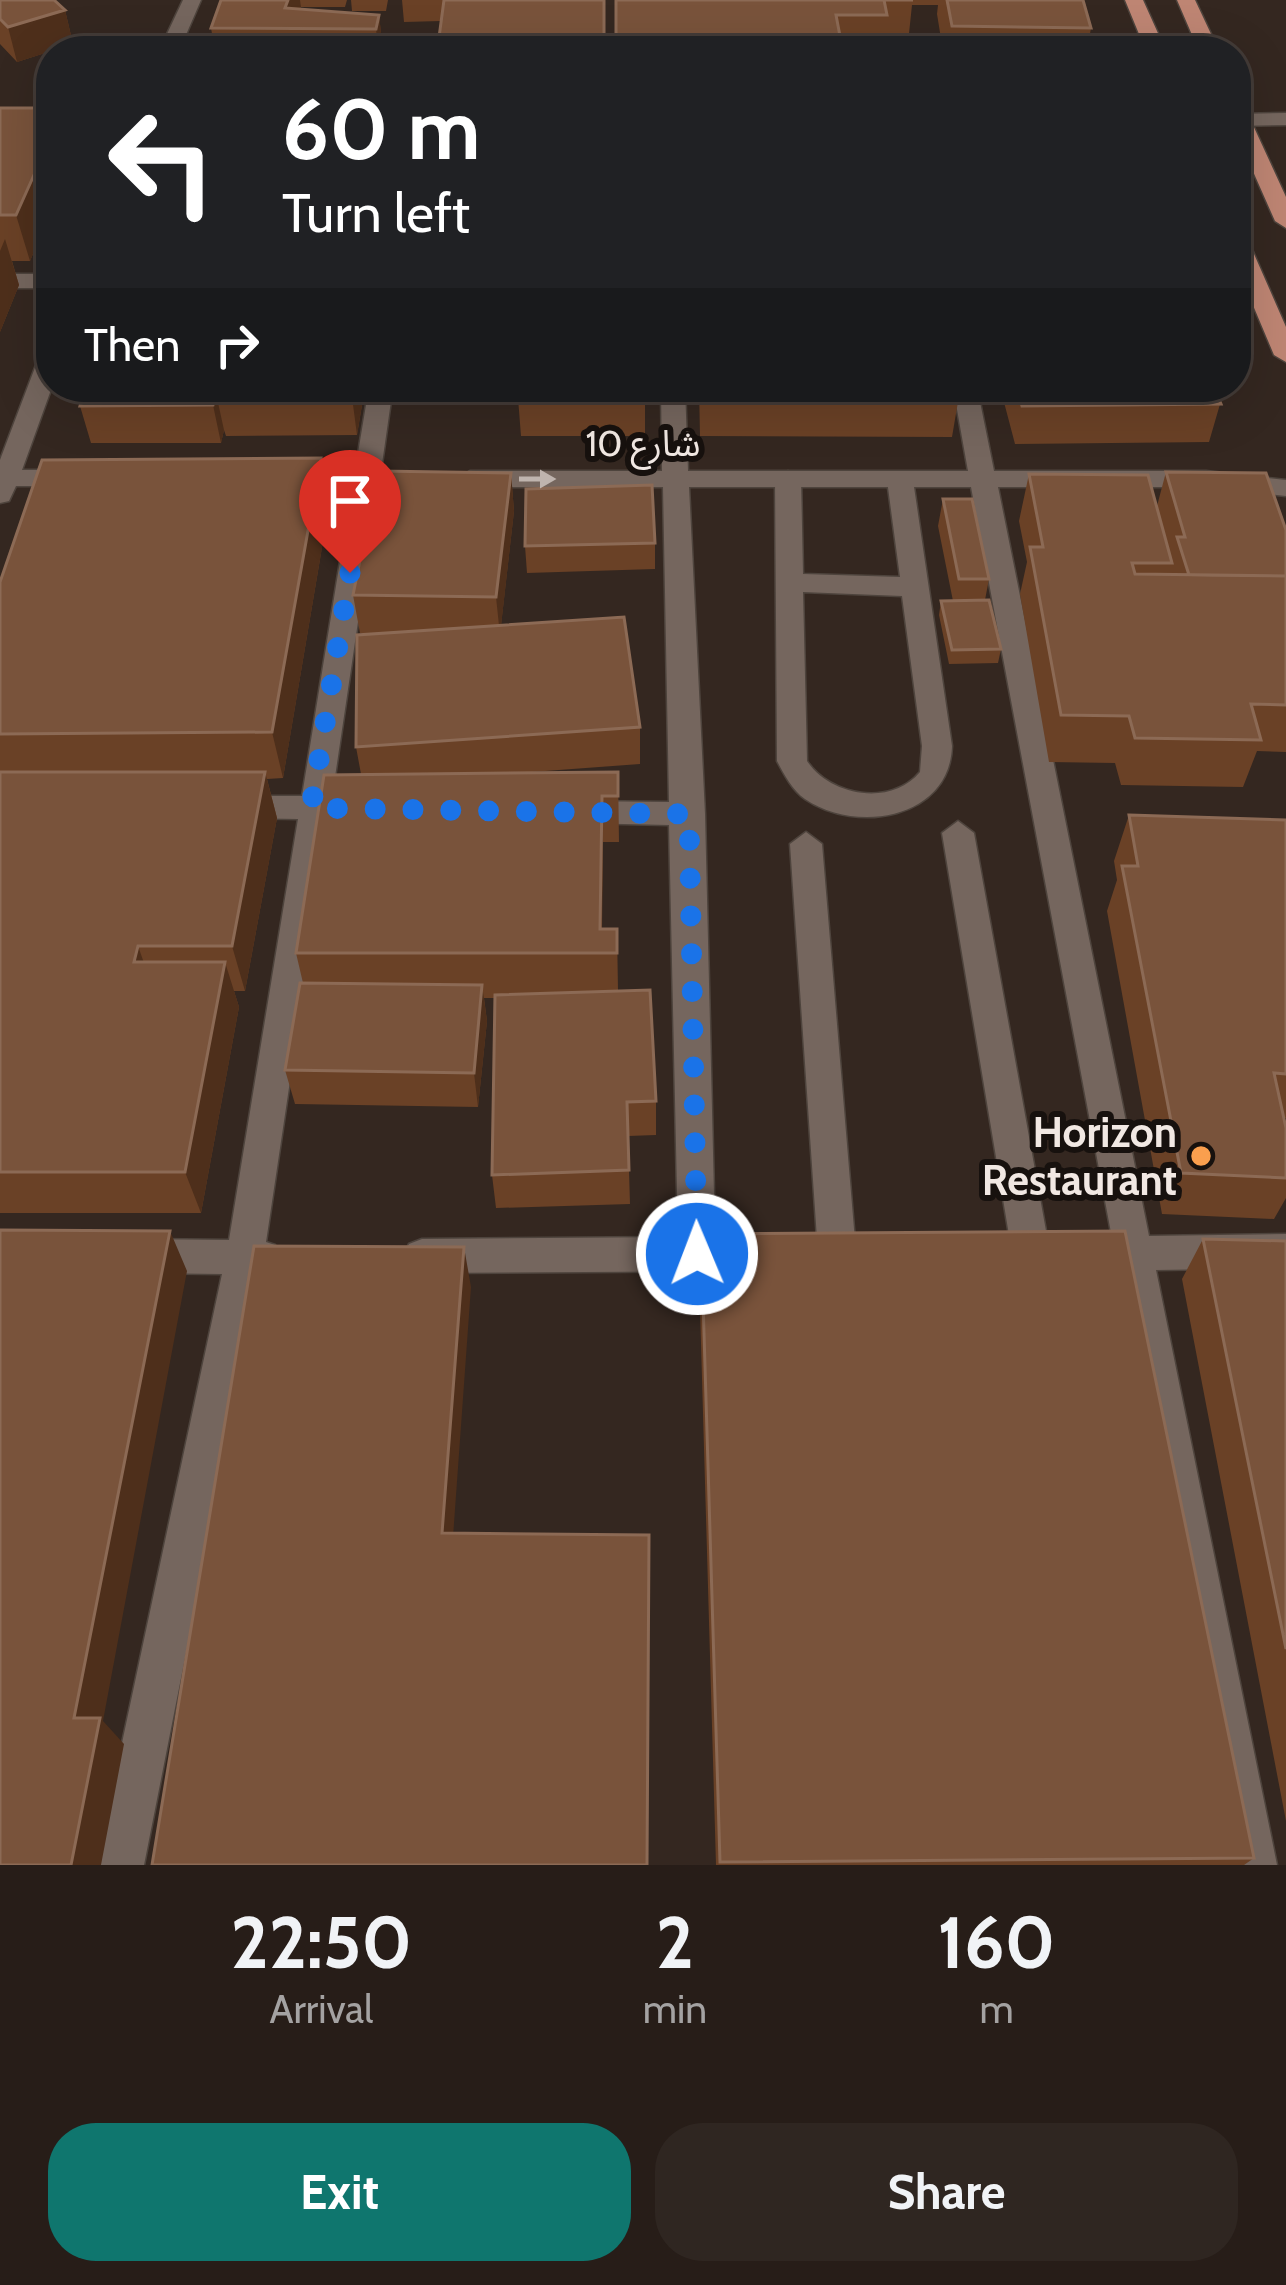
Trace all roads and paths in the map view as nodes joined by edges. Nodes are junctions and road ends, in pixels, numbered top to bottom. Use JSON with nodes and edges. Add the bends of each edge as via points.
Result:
{"nodes":[{"id":1,"x":192,"y":0,"type":"edge"},
{"id":2,"x":1134,"y":0,"type":"edge"},
{"id":3,"x":1186,"y":0,"type":"edge"},
{"id":4,"x":176,"y":36,"type":"edge"},
{"id":5,"x":1150,"y":36,"type":"edge"},
{"id":6,"x":1202,"y":36,"type":"edge"},
{"id":7,"x":1251,"y":117,"type":"edge"},
{"id":8,"x":1286,"y":119,"type":"edge"},
{"id":9,"x":1251,"y":146,"type":"edge"},
{"id":10,"x":1286,"y":220,"type":"edge"},
{"id":11,"x":1251,"y":273,"type":"edge"},
{"id":12,"x":0,"y":281,"type":"edge"},
{"id":13,"x":36,"y":281,"type":"edge"},
{"id":14,"x":1286,"y":355,"type":"edge"},
{"id":15,"x":36,"y":396,"type":"edge"},
{"id":16,"x":378,"y":402,"type":"edge"},
{"id":17,"x":673,"y":402,"type":"edge"},
{"id":18,"x":967,"y":402,"type":"edge"},
{"id":19,"x":102,"y":478,"type":"edge"},
{"id":20,"x":246,"y":478,"type":"edge"},
{"id":21,"x":365,"y":478,"type":"junction"},
{"id":22,"x":980,"y":478,"type":"junction"},
{"id":23,"x":676,"y":479,"type":"junction"},
{"id":24,"x":788,"y":479,"type":"junction"},
{"id":25,"x":900,"y":480,"type":"junction"},
{"id":26,"x":2,"y":484,"type":"edge"},
{"id":27,"x":1286,"y":488,"type":"edge"},
{"id":28,"x":789,"y":582,"type":"junction"},
{"id":29,"x":913,"y":587,"type":"junction"},
{"id":30,"x":191,"y":807,"type":"edge"},
{"id":31,"x":311,"y":808,"type":"junction"},
{"id":32,"x":358,"y":809,"type":"edge"},
{"id":33,"x":547,"y":812,"type":"edge"},
{"id":34,"x":689,"y":814,"type":"junction"},
{"id":35,"x":958,"y":832,"type":"dead end"},
{"id":36,"x":806,"y":844,"type":"dead end"},
{"id":37,"x":1286,"y":1251,"type":"edge"},
{"id":38,"x":1031,"y":1252,"type":"junction"},
{"id":39,"x":1138,"y":1252,"type":"junction"},
{"id":40,"x":837,"y":1253,"type":"junction"},
{"id":41,"x":880,"y":1253,"type":"edge"},
{"id":42,"x":988,"y":1253,"type":"edge"},
{"id":43,"x":697,"y":1254,"type":"junction"},
{"id":44,"x":112,"y":1256,"type":"edge"},
{"id":45,"x":293,"y":1256,"type":"edge"},
{"id":46,"x":388,"y":1256,"type":"edge"},
{"id":47,"x":245,"y":1257,"type":"junction"},
{"id":48,"x":120,"y":1865,"type":"edge"},
{"id":49,"x":1253,"y":1865,"type":"edge"}],
"edges":[{"from":1,"to":4,"type":"street"},
{"from":2,"to":5,"type":"main road"},
{"from":3,"to":6,"type":"main road"},
{"from":7,"to":8,"type":"street"},
{"from":9,"to":10,"type":"main road"},
{"from":11,"to":14,"type":"main road"},
{"from":12,"to":13,"type":"street"},
{"from":15,"to":26,"type":"street"},
{"from":16,"to":21,"type":"street"},
{"from":17,"to":23,"type":"street"},
{"from":18,"to":22,"type":"street"},
{"from":19,"to":26,"type":"street"},
{"from":20,"to":21,"type":"street","name":"شارع 10"},
{"from":21,"to":23,"type":"street","name":"شارع 10","one_way":true},
{"from":21,"to":31,"type":"street"},
{"from":22,"to":25,"type":"street","name":"شارع 10"},
{"from":22,"to":27,"type":"street","name":"شارع 10","via":[[1206,479]]},
{"from":22,"to":39,"type":"street"},
{"from":23,"to":24,"type":"street","name":"شارع 10"},
{"from":23,"to":34,"type":"street"},
{"from":24,"to":25,"type":"street","name":"شارع 10"},
{"from":24,"to":28,"type":"street"},
{"from":25,"to":29,"type":"street"},
{"from":28,"to":29,"type":"street"},
{"from":28,"to":29,"type":"street","via":[[792,760],[820,795],[853,802],[919,793],[935,775]]},
{"from":30,"to":31,"type":"street"},
{"from":31,"to":32,"type":"street"},
{"from":31,"to":47,"type":"street"},
{"from":33,"to":34,"type":"street"},
{"from":34,"to":43,"type":"street"},
{"from":35,"to":38,"type":"street"},
{"from":36,"to":40,"type":"street"},
{"from":37,"to":39,"type":"street"},
{"from":38,"to":39,"type":"street"},
{"from":38,"to":42,"type":"street"},
{"from":39,"to":49,"type":"street"},
{"from":40,"to":41,"type":"street"},
{"from":40,"to":43,"type":"street"},
{"from":43,"to":46,"type":"street"},
{"from":44,"to":47,"type":"street"},
{"from":45,"to":47,"type":"street"},
{"from":47,"to":48,"type":"street"}]}
